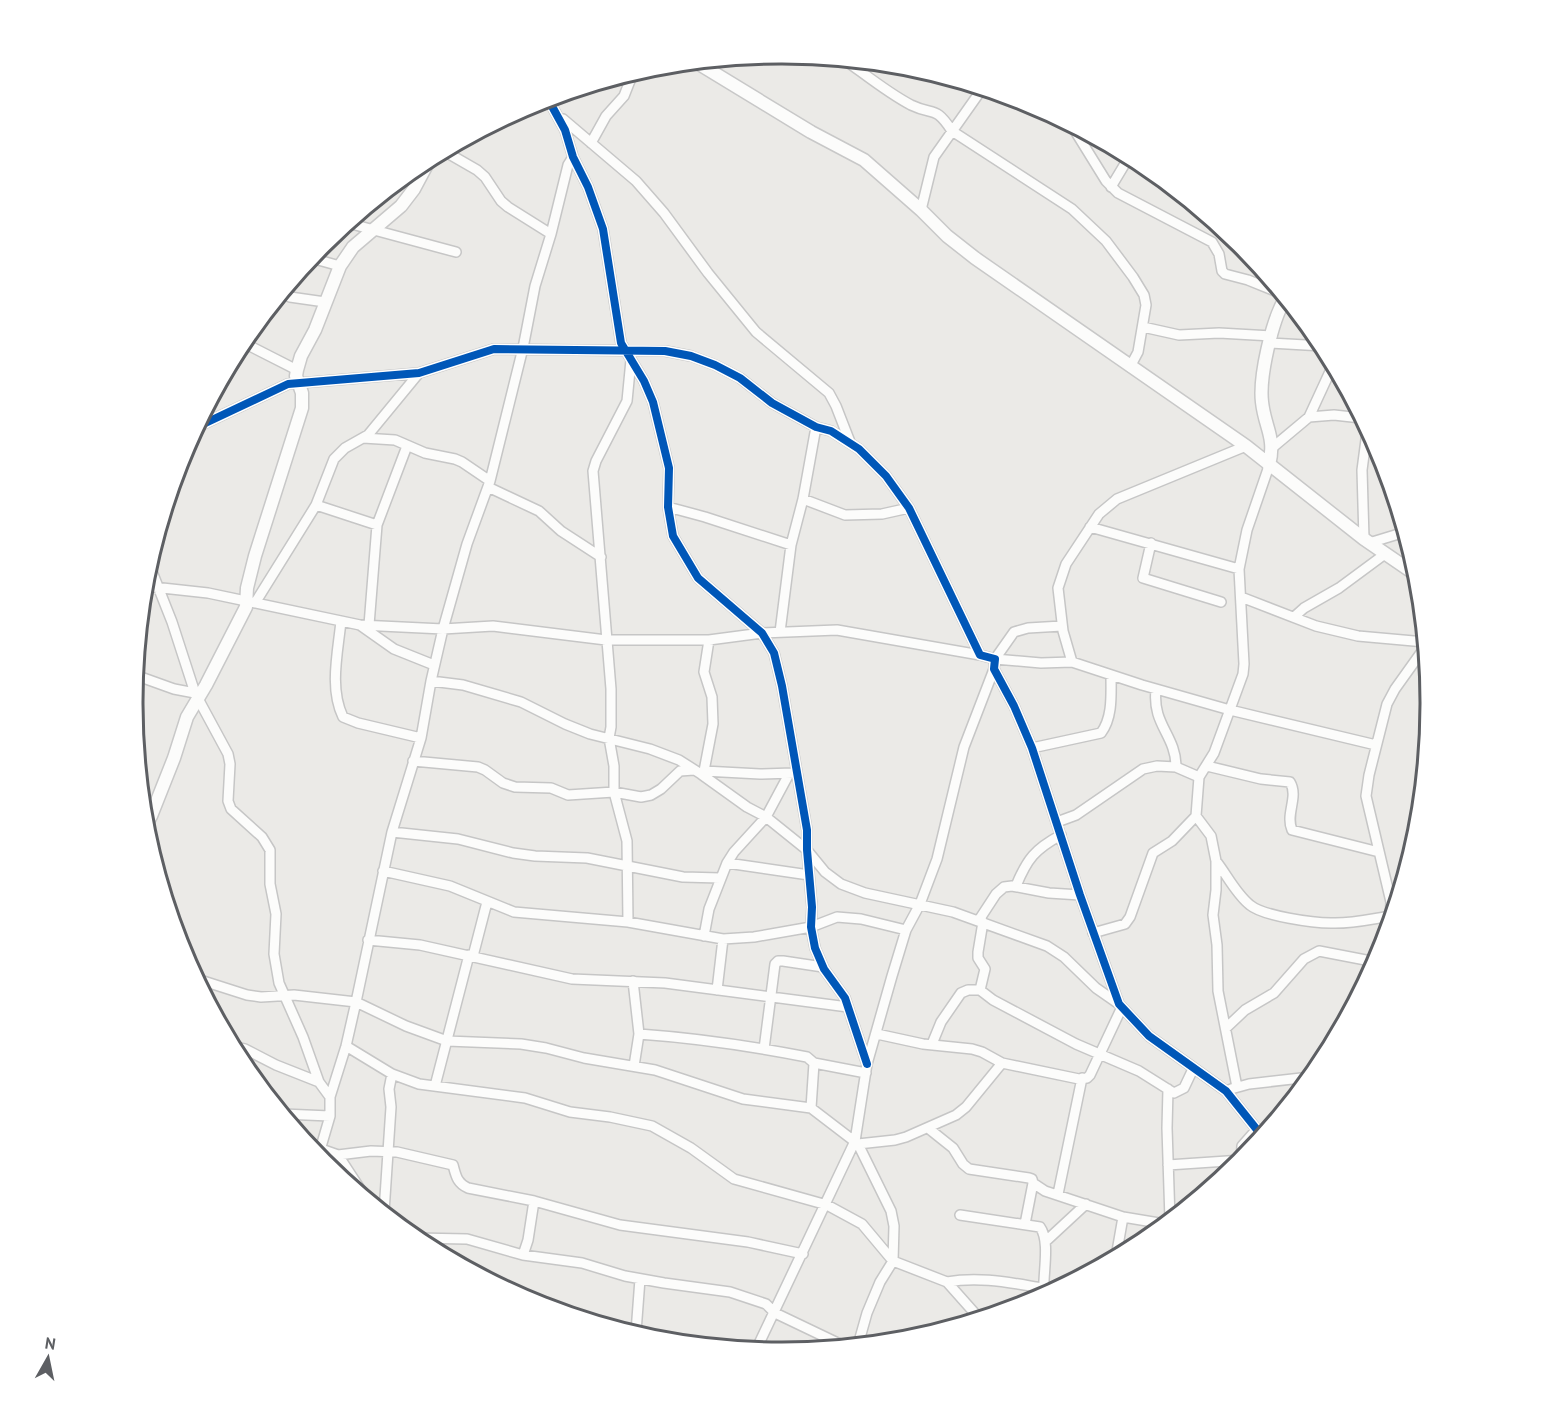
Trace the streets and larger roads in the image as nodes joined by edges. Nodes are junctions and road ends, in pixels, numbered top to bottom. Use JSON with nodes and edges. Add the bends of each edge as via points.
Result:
{"nodes":[{"id":1,"x":708,"y":69,"type":"edge"},
{"id":2,"x":859,"y":69,"type":"edge"},
{"id":3,"x":629,"y":83,"type":"edge"},
{"id":4,"x":978,"y":95,"type":"edge"},
{"id":5,"x":554,"y":107,"type":"edge"},
{"id":6,"x":559,"y":116,"type":"junction"},
{"id":7,"x":952,"y":131,"type":"junction"},
{"id":8,"x":1080,"y":139,"type":"edge"},
{"id":9,"x":591,"y":143,"type":"junction"},
{"id":10,"x":453,"y":156,"type":"edge"},
{"id":11,"x":573,"y":157,"type":"junction"},
{"id":12,"x":1124,"y":165,"type":"edge"},
{"id":13,"x":410,"y":184,"type":"edge"},
{"id":14,"x":1111,"y":187,"type":"junction"},
{"id":15,"x":921,"y":210,"type":"junction"},
{"id":16,"x":358,"y":226,"type":"edge"},
{"id":17,"x":371,"y":230,"type":"junction"},
{"id":18,"x":550,"y":234,"type":"junction"},
{"id":19,"x":456,"y":252,"type":"dead end"},
{"id":20,"x":321,"y":261,"type":"edge"},
{"id":21,"x":340,"y":266,"type":"junction"},
{"id":22,"x":1266,"y":288,"type":"edge"},
{"id":23,"x":289,"y":297,"type":"edge"},
{"id":24,"x":325,"y":302,"type":"junction"},
{"id":25,"x":1281,"y":306,"type":"edge"},
{"id":26,"x":1143,"y":327,"type":"junction"},
{"id":27,"x":1271,"y":339,"type":"junction"},
{"id":28,"x":1309,"y":344,"type":"edge"},
{"id":29,"x":251,"y":348,"type":"edge"},
{"id":30,"x":524,"y":348,"type":"junction"},
{"id":31,"x":626,"y":351,"type":"junction"},
{"id":32,"x":631,"y":360,"type":"junction"},
{"id":33,"x":1130,"y":367,"type":"junction"},
{"id":34,"x":419,"y":373,"type":"junction"},
{"id":35,"x":298,"y":376,"type":"junction"},
{"id":36,"x":1329,"y":376,"type":"edge"},
{"id":37,"x":1309,"y":417,"type":"junction"},
{"id":38,"x":1352,"y":417,"type":"edge"},
{"id":39,"x":842,"y":420,"type":"junction"},
{"id":40,"x":209,"y":421,"type":"edge"},
{"id":41,"x":816,"y":427,"type":"junction"},
{"id":42,"x":831,"y":431,"type":"junction"},
{"id":43,"x":363,"y":438,"type":"junction"},
{"id":44,"x":850,"y":442,"type":"junction"},
{"id":45,"x":1365,"y":445,"type":"edge"},
{"id":46,"x":407,"y":446,"type":"junction"},
{"id":47,"x":1246,"y":446,"type":"junction"},
{"id":48,"x":1272,"y":448,"type":"junction"},
{"id":49,"x":1269,"y":466,"type":"junction"},
{"id":50,"x":489,"y":484,"type":"junction"},
{"id":51,"x":802,"y":499,"type":"junction"},
{"id":52,"x":316,"y":505,"type":"junction"},
{"id":53,"x":668,"y":507,"type":"junction"},
{"id":54,"x":909,"y":507,"type":"junction"},
{"id":55,"x":377,"y":525,"type":"junction"},
{"id":56,"x":1090,"y":527,"type":"junction"},
{"id":57,"x":1397,"y":534,"type":"edge"},
{"id":58,"x":1366,"y":541,"type":"junction"},
{"id":59,"x":1150,"y":543,"type":"junction"},
{"id":60,"x":791,"y":545,"type":"junction"},
{"id":61,"x":1385,"y":554,"type":"junction"},
{"id":62,"x":601,"y":556,"type":"junction"},
{"id":63,"x":1405,"y":568,"type":"edge"},
{"id":64,"x":1239,"y":569,"type":"junction"},
{"id":65,"x":155,"y":580,"type":"edge"},
{"id":66,"x":153,"y":587,"type":"edge"},
{"id":67,"x":158,"y":588,"type":"junction"},
{"id":68,"x":1240,"y":597,"type":"junction"},
{"id":69,"x":251,"y":602,"type":"junction"},
{"id":70,"x":1221,"y":602,"type":"dead end"},
{"id":71,"x":1294,"y":617,"type":"junction"},
{"id":72,"x":341,"y":621,"type":"junction"},
{"id":73,"x":364,"y":625,"type":"junction"},
{"id":74,"x":1062,"y":626,"type":"junction"},
{"id":75,"x":443,"y":629,"type":"junction"},
{"id":76,"x":780,"y":632,"type":"junction"},
{"id":77,"x":762,"y":633,"type":"junction"},
{"id":78,"x":606,"y":640,"type":"junction"},
{"id":79,"x":709,"y":640,"type":"junction"},
{"id":80,"x":1417,"y":641,"type":"edge"},
{"id":81,"x":980,"y":655,"type":"junction"},
{"id":82,"x":1419,"y":656,"type":"edge"},
{"id":83,"x":1072,"y":662,"type":"junction"},
{"id":84,"x":994,"y":664,"type":"junction"},
{"id":85,"x":434,"y":665,"type":"junction"},
{"id":86,"x":1111,"y":675,"type":"junction"},
{"id":87,"x":144,"y":678,"type":"edge"},
{"id":88,"x":431,"y":681,"type":"junction"},
{"id":89,"x":1156,"y":690,"type":"junction"},
{"id":90,"x":196,"y":696,"type":"junction"},
{"id":91,"x":1230,"y":710,"type":"junction"},
{"id":92,"x":421,"y":738,"type":"junction"},
{"id":93,"x":609,"y":738,"type":"junction"},
{"id":94,"x":1376,"y":745,"type":"junction"},
{"id":95,"x":1032,"y":748,"type":"junction"},
{"id":96,"x":413,"y":761,"type":"junction"},
{"id":97,"x":1207,"y":766,"type":"junction"},
{"id":98,"x":1176,"y":767,"type":"junction"},
{"id":99,"x":700,"y":771,"type":"junction"},
{"id":100,"x":793,"y":773,"type":"junction"},
{"id":101,"x":1199,"y":777,"type":"junction"},
{"id":102,"x":614,"y":792,"type":"junction"},
{"id":103,"x":152,"y":810,"type":"edge"},
{"id":104,"x":1196,"y":816,"type":"junction"},
{"id":105,"x":766,"y":817,"type":"junction"},
{"id":106,"x":1057,"y":822,"type":"junction"},
{"id":107,"x":392,"y":832,"type":"junction"},
{"id":108,"x":1061,"y":835,"type":"junction"},
{"id":109,"x":807,"y":850,"type":"junction"},
{"id":110,"x":1379,"y":852,"type":"junction"},
{"id":111,"x":1216,"y":861,"type":"junction"},
{"id":112,"x":727,"y":863,"type":"junction"},
{"id":113,"x":628,"y":865,"type":"junction"},
{"id":114,"x":383,"y":871,"type":"junction"},
{"id":115,"x":809,"y":875,"type":"junction"},
{"id":116,"x":720,"y":878,"type":"junction"},
{"id":117,"x":1016,"y":886,"type":"junction"},
{"id":118,"x":1391,"y":892,"type":"edge"},
{"id":119,"x":1080,"y":895,"type":"junction"},
{"id":120,"x":487,"y":902,"type":"junction"},
{"id":121,"x":920,"y":904,"type":"junction"},
{"id":122,"x":1382,"y":919,"type":"edge"},
{"id":123,"x":981,"y":921,"type":"junction"},
{"id":124,"x":628,"y":922,"type":"junction"},
{"id":125,"x":811,"y":927,"type":"junction"},
{"id":126,"x":906,"y":930,"type":"junction"},
{"id":127,"x":1093,"y":933,"type":"junction"},
{"id":128,"x":704,"y":936,"type":"junction"},
{"id":129,"x":723,"y":939,"type":"junction"},
{"id":130,"x":368,"y":940,"type":"junction"},
{"id":131,"x":471,"y":956,"type":"junction"},
{"id":132,"x":1365,"y":960,"type":"edge"},
{"id":133,"x":823,"y":967,"type":"junction"},
{"id":134,"x":633,"y":981,"type":"junction"},
{"id":135,"x":208,"y":982,"type":"edge"},
{"id":136,"x":717,"y":990,"type":"junction"},
{"id":137,"x":980,"y":990,"type":"junction"},
{"id":138,"x":284,"y":995,"type":"junction"},
{"id":139,"x":772,"y":997,"type":"junction"},
{"id":140,"x":356,"y":1002,"type":"junction"},
{"id":141,"x":848,"y":1006,"type":"junction"},
{"id":142,"x":1120,"y":1006,"type":"junction"},
{"id":143,"x":1226,"y":1028,"type":"junction"},
{"id":144,"x":639,"y":1034,"type":"junction"},
{"id":145,"x":877,"y":1034,"type":"junction"},
{"id":146,"x":447,"y":1041,"type":"junction"},
{"id":147,"x":932,"y":1044,"type":"junction"},
{"id":148,"x":346,"y":1046,"type":"junction"},
{"id":149,"x":246,"y":1049,"type":"edge"},
{"id":150,"x":764,"y":1049,"type":"junction"},
{"id":151,"x":1099,"y":1055,"type":"junction"},
{"id":152,"x":814,"y":1063,"type":"junction"},
{"id":153,"x":1002,"y":1063,"type":"junction"},
{"id":154,"x":634,"y":1066,"type":"junction"},
{"id":155,"x":866,"y":1069,"type":"junction"},
{"id":156,"x":1193,"y":1069,"type":"junction"},
{"id":157,"x":392,"y":1074,"type":"junction"},
{"id":158,"x":1082,"y":1078,"type":"junction"},
{"id":159,"x":1297,"y":1079,"type":"edge"},
{"id":160,"x":319,"y":1082,"type":"junction"},
{"id":161,"x":435,"y":1086,"type":"junction"},
{"id":162,"x":1237,"y":1087,"type":"junction"},
{"id":163,"x":1168,"y":1089,"type":"junction"},
{"id":164,"x":1226,"y":1091,"type":"junction"},
{"id":165,"x":330,"y":1097,"type":"junction"},
{"id":166,"x":811,"y":1108,"type":"junction"},
{"id":167,"x":293,"y":1114,"type":"edge"},
{"id":168,"x":330,"y":1116,"type":"junction"},
{"id":169,"x":928,"y":1128,"type":"junction"},
{"id":170,"x":1257,"y":1129,"type":"edge"},
{"id":171,"x":857,"y":1142,"type":"junction"},
{"id":172,"x":322,"y":1146,"type":"edge"},
{"id":173,"x":387,"y":1151,"type":"junction"},
{"id":174,"x":330,"y":1154,"type":"edge"},
{"id":175,"x":338,"y":1155,"type":"junction"},
{"id":176,"x":1225,"y":1161,"type":"edge"},
{"id":177,"x":1168,"y":1165,"type":"junction"},
{"id":178,"x":349,"y":1172,"type":"edge"},
{"id":179,"x":1033,"y":1184,"type":"junction"},
{"id":180,"x":1058,"y":1194,"type":"junction"},
{"id":181,"x":534,"y":1201,"type":"junction"},
{"id":182,"x":384,"y":1203,"type":"edge"},
{"id":183,"x":1086,"y":1204,"type":"junction"},
{"id":184,"x":827,"y":1205,"type":"junction"},
{"id":185,"x":1170,"y":1210,"type":"edge"},
{"id":186,"x":960,"y":1215,"type":"dead end"},
{"id":187,"x":1123,"y":1217,"type":"junction"},
{"id":188,"x":1153,"y":1222,"type":"edge"},
{"id":189,"x":1025,"y":1224,"type":"junction"},
{"id":190,"x":434,"y":1238,"type":"edge"},
{"id":191,"x":1045,"y":1242,"type":"junction"},
{"id":192,"x":1118,"y":1245,"type":"edge"},
{"id":193,"x":802,"y":1254,"type":"junction"},
{"id":194,"x":523,"y":1255,"type":"junction"},
{"id":195,"x":893,"y":1261,"type":"junction"},
{"id":196,"x":640,"y":1279,"type":"junction"},
{"id":197,"x":947,"y":1282,"type":"junction"},
{"id":198,"x":1043,"y":1285,"type":"edge"},
{"id":199,"x":1033,"y":1290,"type":"edge"},
{"id":200,"x":974,"y":1312,"type":"edge"},
{"id":201,"x":775,"y":1313,"type":"junction"},
{"id":202,"x":637,"y":1325,"type":"edge"},
{"id":203,"x":860,"y":1336,"type":"edge"},
{"id":204,"x":830,"y":1339,"type":"edge"},
{"id":205,"x":761,"y":1341,"type":"edge"}],
"edges":[{"from":1,"to":15,"type":"street","via":[[864,160]]},
{"from":2,"to":7,"type":"street","via":[[910,105],[942,116]]},
{"from":3,"to":9,"type":"street"},
{"from":4,"to":7,"type":"street"},
{"from":5,"to":6,"type":"street"},
{"from":6,"to":9,"type":"street"},
{"from":6,"to":11,"type":"street"},
{"from":7,"to":15,"type":"street","via":[[934,158]]},
{"from":7,"to":26,"type":"street","via":[[1072,209],[1106,241],[1144,295]]},
{"from":8,"to":14,"type":"street"},
{"from":9,"to":39,"type":"street","via":[[636,181],[664,213],[756,332],[829,393]]},
{"from":10,"to":18,"type":"street","via":[[485,177],[508,207]]},
{"from":11,"to":18,"type":"street"},
{"from":11,"to":31,"type":"street","via":[[603,229],[620,337]]},
{"from":12,"to":14,"type":"street"},
{"from":13,"to":17,"type":"street","via":[[401,206]]},
{"from":14,"to":22,"type":"street","via":[[1212,242],[1225,274]]},
{"from":15,"to":33,"type":"street","via":[[975,258]]},
{"from":16,"to":17,"type":"street"},
{"from":17,"to":19,"type":"street"},
{"from":17,"to":21,"type":"street"},
{"from":18,"to":30,"type":"street","via":[[535,286]]},
{"from":20,"to":21,"type":"street"},
{"from":21,"to":24,"type":"street"},
{"from":23,"to":24,"type":"street"},
{"from":24,"to":35,"type":"street","via":[[301,356]]},
{"from":25,"to":27,"type":"street"},
{"from":26,"to":27,"type":"street","via":[[1179,335],[1219,333]]},
{"from":26,"to":33,"type":"street"},
{"from":27,"to":28,"type":"street"},
{"from":27,"to":48,"type":"street","via":[[1262,401]]},
{"from":29,"to":35,"type":"street"},
{"from":30,"to":31,"type":"street"},
{"from":30,"to":34,"type":"street","via":[[494,349]]},
{"from":30,"to":50,"type":"street"},
{"from":31,"to":32,"type":"street"},
{"from":31,"to":41,"type":"street","via":[[664,351],[715,364]]},
{"from":32,"to":53,"type":"street","via":[[653,402],[669,468]]},
{"from":32,"to":62,"type":"street","via":[[627,401],[593,471]]},
{"from":33,"to":47,"type":"street"},
{"from":34,"to":35,"type":"street"},
{"from":34,"to":43,"type":"street"},
{"from":35,"to":40,"type":"street"},
{"from":35,"to":69,"type":"street","via":[[302,408],[255,556],[247,588]]},
{"from":36,"to":37,"type":"street"},
{"from":37,"to":38,"type":"street"},
{"from":37,"to":48,"type":"street"},
{"from":39,"to":42,"type":"street"},
{"from":39,"to":44,"type":"street"},
{"from":41,"to":42,"type":"street"},
{"from":41,"to":51,"type":"street"},
{"from":42,"to":44,"type":"street"},
{"from":43,"to":46,"type":"street","via":[[395,440]]},
{"from":43,"to":52,"type":"street","via":[[334,459]]},
{"from":44,"to":54,"type":"street","via":[[886,476]]},
{"from":45,"to":58,"type":"street","via":[[1362,482]]},
{"from":46,"to":50,"type":"street","via":[[462,462]]},
{"from":46,"to":55,"type":"street"},
{"from":47,"to":49,"type":"street"},
{"from":47,"to":56,"type":"street","via":[[1117,499]]},
{"from":48,"to":49,"type":"street"},
{"from":49,"to":58,"type":"street"},
{"from":49,"to":64,"type":"street","via":[[1247,530]]},
{"from":50,"to":62,"type":"street","via":[[539,512]]},
{"from":50,"to":75,"type":"street"},
{"from":51,"to":54,"type":"street","via":[[845,515],[882,514]]},
{"from":51,"to":60,"type":"street"},
{"from":52,"to":55,"type":"street"},
{"from":52,"to":69,"type":"street"},
{"from":53,"to":60,"type":"street"},
{"from":53,"to":77,"type":"street","via":[[673,536],[698,578]]},
{"from":54,"to":81,"type":"street"},
{"from":55,"to":73,"type":"street"},
{"from":56,"to":59,"type":"street"},
{"from":56,"to":74,"type":"street","via":[[1060,580]]},
{"from":57,"to":58,"type":"street"},
{"from":58,"to":61,"type":"street"},
{"from":59,"to":64,"type":"street"},
{"from":59,"to":70,"type":"street","via":[[1143,578]]},
{"from":60,"to":76,"type":"street"},
{"from":61,"to":63,"type":"street"},
{"from":61,"to":71,"type":"street"},
{"from":62,"to":78,"type":"street"},
{"from":64,"to":68,"type":"street"},
{"from":65,"to":67,"type":"street"},
{"from":66,"to":67,"type":"street"},
{"from":67,"to":69,"type":"street"},
{"from":67,"to":90,"type":"street"},
{"from":68,"to":71,"type":"street"},
{"from":68,"to":91,"type":"street","via":[[1244,664]]},
{"from":69,"to":72,"type":"street"},
{"from":69,"to":90,"type":"street"},
{"from":71,"to":80,"type":"street","via":[[1358,636]]},
{"from":72,"to":73,"type":"street"},
{"from":72,"to":92,"type":"street","via":[[336,678],[343,717]]},
{"from":73,"to":75,"type":"street"},
{"from":73,"to":85,"type":"street","via":[[394,649]]},
{"from":74,"to":83,"type":"street"},
{"from":74,"to":84,"type":"street","via":[[1014,632]]},
{"from":75,"to":78,"type":"street","via":[[493,626]]},
{"from":75,"to":85,"type":"street"},
{"from":76,"to":77,"type":"street"},
{"from":76,"to":81,"type":"street","via":[[837,630]]},
{"from":77,"to":79,"type":"street"},
{"from":77,"to":100,"type":"street","via":[[774,653],[782,686]]},
{"from":78,"to":79,"type":"street"},
{"from":78,"to":93,"type":"street","via":[[611,688]]},
{"from":79,"to":99,"type":"street","via":[[704,672],[712,697],[713,724]]},
{"from":81,"to":84,"type":"street"},
{"from":82,"to":94,"type":"street","via":[[1387,704]]},
{"from":83,"to":84,"type":"street"},
{"from":83,"to":86,"type":"street"},
{"from":84,"to":95,"type":"street"},
{"from":84,"to":121,"type":"street","via":[[964,747],[937,859]]},
{"from":85,"to":88,"type":"street"},
{"from":86,"to":89,"type":"street"},
{"from":86,"to":95,"type":"street","via":[[1110,706],[1101,733]]},
{"from":87,"to":90,"type":"street"},
{"from":88,"to":92,"type":"street"},
{"from":88,"to":93,"type":"street","via":[[463,685],[521,702],[565,724]]},
{"from":89,"to":91,"type":"street"},
{"from":89,"to":98,"type":"street","via":[[1157,714],[1173,744]]},
{"from":90,"to":103,"type":"street"},
{"from":90,"to":138,"type":"street","via":[[228,754],[231,809],[262,837],[270,850],[270,884],[276,914],[274,954]]},
{"from":91,"to":94,"type":"street"},
{"from":91,"to":97,"type":"street"},
{"from":92,"to":96,"type":"street"},
{"from":93,"to":99,"type":"street","via":[[650,749]]},
{"from":93,"to":102,"type":"street"},
{"from":94,"to":110,"type":"street","via":[[1366,796]]},
{"from":95,"to":106,"type":"street"},
{"from":96,"to":102,"type":"street","via":[[478,767],[514,787],[551,788],[568,795]]},
{"from":96,"to":107,"type":"street"},
{"from":97,"to":101,"type":"street"},
{"from":97,"to":110,"type":"street","via":[[1290,783],[1292,830]]},
{"from":98,"to":101,"type":"street"},
{"from":98,"to":106,"type":"street","via":[[1143,769],[1076,815]]},
{"from":99,"to":100,"type":"street"},
{"from":99,"to":102,"type":"street","via":[[680,771],[651,795]]},
{"from":99,"to":105,"type":"street","via":[[732,797]]},
{"from":100,"to":105,"type":"street"},
{"from":100,"to":109,"type":"street","via":[[807,830]]},
{"from":101,"to":104,"type":"street"},
{"from":102,"to":113,"type":"street","via":[[626,829]]},
{"from":104,"to":111,"type":"street","via":[[1210,836]]},
{"from":104,"to":127,"type":"street","via":[[1172,841],[1153,853],[1125,924]]},
{"from":105,"to":109,"type":"street"},
{"from":105,"to":112,"type":"street"},
{"from":106,"to":108,"type":"street"},
{"from":107,"to":113,"type":"street","via":[[458,839],[513,853]]},
{"from":107,"to":114,"type":"street"},
{"from":108,"to":117,"type":"street","via":[[1034,853]]},
{"from":108,"to":119,"type":"street"},
{"from":109,"to":115,"type":"street"},
{"from":109,"to":121,"type":"street","via":[[841,884]]},
{"from":110,"to":118,"type":"street"},
{"from":111,"to":122,"type":"street","via":[[1243,899],[1266,912],[1329,924]]},
{"from":111,"to":143,"type":"street","via":[[1213,915],[1218,991]]},
{"from":112,"to":115,"type":"street"},
{"from":112,"to":116,"type":"street"},
{"from":113,"to":116,"type":"street","via":[[683,877]]},
{"from":113,"to":124,"type":"street"},
{"from":114,"to":120,"type":"street","via":[[450,886]]},
{"from":114,"to":130,"type":"street"},
{"from":115,"to":125,"type":"street"},
{"from":116,"to":128,"type":"street"},
{"from":117,"to":119,"type":"street"},
{"from":117,"to":123,"type":"street","via":[[1005,887],[996,894]]},
{"from":119,"to":127,"type":"street"},
{"from":120,"to":124,"type":"street","via":[[514,912]]},
{"from":120,"to":131,"type":"street"},
{"from":121,"to":123,"type":"street"},
{"from":121,"to":126,"type":"street"},
{"from":123,"to":137,"type":"street","via":[[978,958],[985,969]]},
{"from":123,"to":142,"type":"street","via":[[1047,946]]},
{"from":124,"to":128,"type":"street"},
{"from":125,"to":126,"type":"street","via":[[837,917]]},
{"from":125,"to":129,"type":"street"},
{"from":125,"to":133,"type":"street"},
{"from":126,"to":145,"type":"street"},
{"from":127,"to":142,"type":"street"},
{"from":128,"to":129,"type":"street"},
{"from":129,"to":136,"type":"street"},
{"from":130,"to":131,"type":"street","via":[[420,945]]},
{"from":130,"to":140,"type":"street"},
{"from":131,"to":134,"type":"street","via":[[572,979]]},
{"from":131,"to":146,"type":"street"},
{"from":132,"to":143,"type":"street","via":[[1319,951],[1304,959],[1274,993],[1245,1010]]},
{"from":133,"to":139,"type":"street","via":[[778,961]]},
{"from":133,"to":141,"type":"street"},
{"from":134,"to":136,"type":"street"},
{"from":134,"to":144,"type":"street"},
{"from":135,"to":138,"type":"street","via":[[247,995]]},
{"from":136,"to":139,"type":"street"},
{"from":137,"to":147,"type":"street","via":[[961,993],[941,1022]]},
{"from":137,"to":151,"type":"street"},
{"from":138,"to":140,"type":"street"},
{"from":138,"to":160,"type":"street"},
{"from":139,"to":141,"type":"street"},
{"from":139,"to":150,"type":"street"},
{"from":140,"to":146,"type":"street"},
{"from":140,"to":148,"type":"street"},
{"from":141,"to":155,"type":"street"},
{"from":142,"to":151,"type":"street"},
{"from":142,"to":156,"type":"street","via":[[1149,1036]]},
{"from":143,"to":162,"type":"street"},
{"from":144,"to":150,"type":"street"},
{"from":144,"to":154,"type":"street"},
{"from":145,"to":147,"type":"street"},
{"from":145,"to":155,"type":"street"},
{"from":146,"to":154,"type":"street","via":[[521,1044]]},
{"from":146,"to":161,"type":"street"},
{"from":147,"to":153,"type":"street","via":[[972,1049]]},
{"from":148,"to":157,"type":"street"},
{"from":148,"to":165,"type":"street"},
{"from":149,"to":160,"type":"street"},
{"from":150,"to":152,"type":"street","via":[[807,1057]]},
{"from":151,"to":158,"type":"street","via":[[1090,1075]]},
{"from":151,"to":163,"type":"street","via":[[1139,1071]]},
{"from":152,"to":155,"type":"street"},
{"from":152,"to":166,"type":"street"},
{"from":153,"to":158,"type":"street"},
{"from":153,"to":169,"type":"street","via":[[966,1107]]},
{"from":154,"to":166,"type":"street","via":[[743,1099]]},
{"from":155,"to":171,"type":"street"},
{"from":156,"to":163,"type":"street","via":[[1184,1088],[1174,1093]]},
{"from":156,"to":164,"type":"street"},
{"from":157,"to":161,"type":"street"},
{"from":157,"to":173,"type":"street"},
{"from":158,"to":180,"type":"street"},
{"from":159,"to":162,"type":"street"},
{"from":160,"to":165,"type":"street"},
{"from":161,"to":184,"type":"street","via":[[525,1098],[570,1112],[646,1124],[692,1149],[734,1179]]},
{"from":162,"to":164,"type":"street"},
{"from":163,"to":177,"type":"street"},
{"from":164,"to":170,"type":"street"},
{"from":165,"to":168,"type":"street"},
{"from":166,"to":171,"type":"street"},
{"from":167,"to":168,"type":"street"},
{"from":168,"to":172,"type":"street"},
{"from":169,"to":171,"type":"street","via":[[895,1140]]},
{"from":169,"to":179,"type":"street","via":[[953,1148],[969,1169],[1029,1178]]},
{"from":171,"to":184,"type":"street"},
{"from":171,"to":195,"type":"street","via":[[891,1211]]},
{"from":173,"to":175,"type":"street"},
{"from":173,"to":181,"type":"street","via":[[453,1165],[457,1179],[468,1188]]},
{"from":173,"to":182,"type":"street"},
{"from":174,"to":175,"type":"street"},
{"from":175,"to":178,"type":"street"},
{"from":176,"to":177,"type":"street"},
{"from":177,"to":185,"type":"street"},
{"from":179,"to":180,"type":"street"},
{"from":179,"to":189,"type":"street"},
{"from":180,"to":183,"type":"street"},
{"from":181,"to":193,"type":"street","via":[[620,1225],[748,1242]]},
{"from":181,"to":194,"type":"street"},
{"from":183,"to":187,"type":"street"},
{"from":183,"to":191,"type":"street"},
{"from":184,"to":193,"type":"street"},
{"from":184,"to":195,"type":"street","via":[[862,1224]]},
{"from":186,"to":189,"type":"street"},
{"from":187,"to":188,"type":"street"},
{"from":187,"to":192,"type":"street"},
{"from":189,"to":191,"type":"street","via":[[1040,1227]]},
{"from":190,"to":194,"type":"street","via":[[467,1239]]},
{"from":191,"to":198,"type":"street"},
{"from":193,"to":201,"type":"street"},
{"from":194,"to":196,"type":"street","via":[[582,1263]]},
{"from":195,"to":197,"type":"street"},
{"from":195,"to":203,"type":"street","via":[[880,1282]]},
{"from":196,"to":201,"type":"street","via":[[730,1292],[766,1304]]},
{"from":196,"to":202,"type":"street"},
{"from":197,"to":199,"type":"street","via":[[986,1279]]},
{"from":197,"to":200,"type":"street"},
{"from":201,"to":204,"type":"street"},
{"from":201,"to":205,"type":"street"}]}
